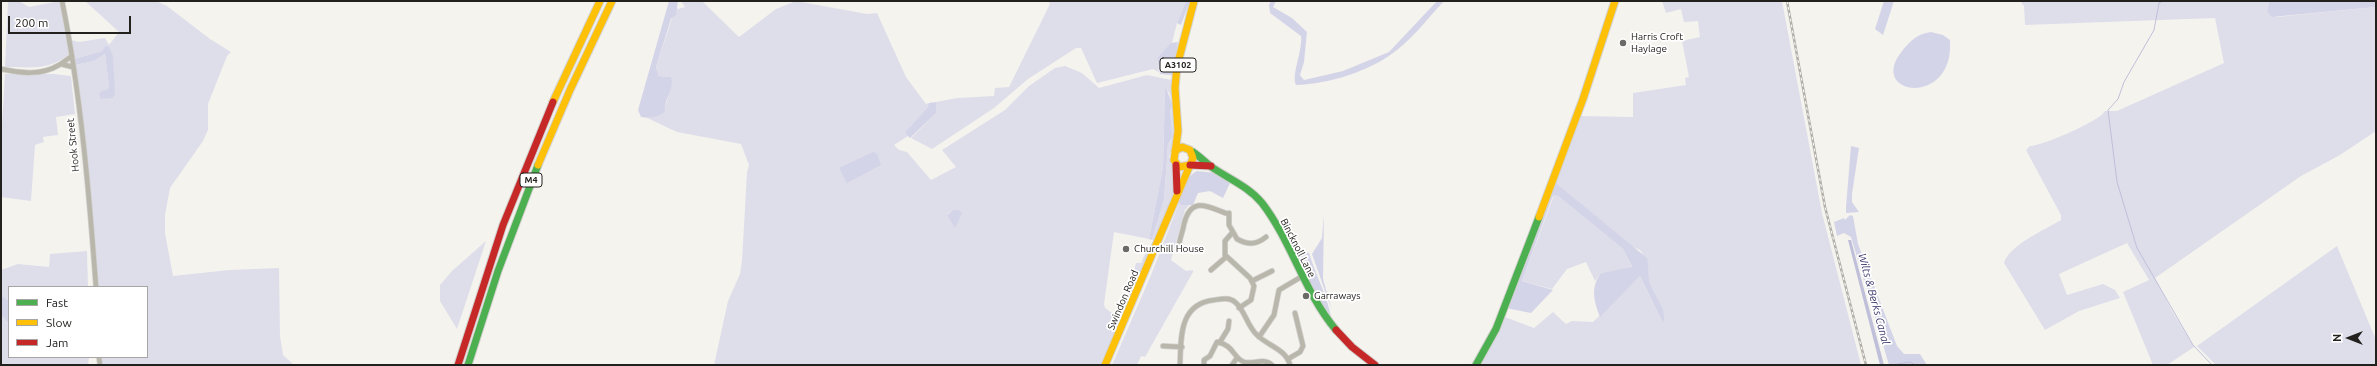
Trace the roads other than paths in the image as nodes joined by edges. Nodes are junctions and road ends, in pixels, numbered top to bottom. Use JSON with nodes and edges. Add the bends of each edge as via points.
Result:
{"nodes":[{"id":1,"x":62,"y":1,"type":"edge"},
{"id":2,"x":600,"y":1,"type":"edge"},
{"id":3,"x":612,"y":1,"type":"edge"},
{"id":4,"x":1194,"y":1,"type":"edge"},
{"id":5,"x":1615,"y":1,"type":"edge"},
{"id":6,"x":72,"y":56,"type":"junction"},
{"id":7,"x":61,"y":64,"type":"junction"},
{"id":8,"x":73,"y":67,"type":"junction"},
{"id":9,"x":1,"y":69,"type":"edge"},
{"id":10,"x":1178,"y":130,"type":"junction"},
{"id":11,"x":1190,"y":150,"type":"junction"},
{"id":12,"x":1174,"y":151,"type":"junction"},
{"id":13,"x":1176,"y":165,"type":"junction"},
{"id":14,"x":1190,"y":165,"type":"junction"},
{"id":15,"x":1211,"y":166,"type":"junction"},
{"id":16,"x":1176,"y":197,"type":"junction"},
{"id":17,"x":1232,"y":233,"type":"junction"},
{"id":18,"x":1266,"y":237,"type":"dead end"},
{"id":19,"x":1179,"y":245,"type":"dead end"},
{"id":20,"x":1226,"y":257,"type":"junction"},
{"id":21,"x":1211,"y":270,"type":"dead end"},
{"id":22,"x":1272,"y":272,"type":"dead end"},
{"id":23,"x":1302,"y":277,"type":"junction"},
{"id":24,"x":1252,"y":281,"type":"junction"},
{"id":25,"x":96,"y":286,"type":"edge"},
{"id":26,"x":1239,"y":308,"type":"junction"},
{"id":27,"x":1295,"y":313,"type":"dead end"},
{"id":28,"x":1229,"y":321,"type":"dead end"},
{"id":29,"x":1259,"y":337,"type":"junction"},
{"id":30,"x":1220,"y":342,"type":"junction"},
{"id":31,"x":1163,"y":346,"type":"dead end"},
{"id":32,"x":1182,"y":347,"type":"junction"},
{"id":33,"x":1237,"y":358,"type":"junction"},
{"id":34,"x":1288,"y":359,"type":"junction"},
{"id":35,"x":458,"y":365,"type":"edge"},
{"id":36,"x":468,"y":365,"type":"edge"},
{"id":37,"x":1105,"y":365,"type":"edge"},
{"id":38,"x":1180,"y":365,"type":"edge"},
{"id":39,"x":1204,"y":365,"type":"edge"},
{"id":40,"x":1232,"y":365,"type":"edge"},
{"id":41,"x":1272,"y":365,"type":"edge"},
{"id":42,"x":1290,"y":365,"type":"edge"},
{"id":43,"x":1375,"y":365,"type":"edge"},
{"id":44,"x":1476,"y":365,"type":"edge"}],
"edges":[{"from":1,"to":6,"type":"street","name":"Hook Street"},
{"from":2,"to":35,"type":"main road","number":"M4","via":[[551,107],[522,179],[493,256]]},
{"from":3,"to":36,"type":"main road","number":"M4","via":[[578,69],[537,165],[492,288]]},
{"from":4,"to":10,"type":"main road","number":"A3102","via":[[1177,69]]},
{"from":5,"to":44,"type":"main road","via":[[1565,152],[1492,335]]},
{"from":6,"to":7,"type":"street"},
{"from":6,"to":8,"type":"street","name":"Hook Street"},
{"from":7,"to":8,"type":"street"},
{"from":7,"to":9,"type":"street","via":[[37,72]]},
{"from":8,"to":25,"type":"street","name":"Hook Street"},
{"from":10,"to":11,"type":"main road","number":"A3102"},
{"from":10,"to":12,"type":"main road","number":"A3102"},
{"from":11,"to":12,"type":"main road","via":[[1182,147]]},
{"from":11,"to":14,"type":"main road","via":[[1193,160]]},
{"from":11,"to":15,"type":"main road","name":"Bincknoll Lane"},
{"from":12,"to":13,"type":"main road","via":[[1173,159]]},
{"from":13,"to":14,"type":"main road"},
{"from":13,"to":16,"type":"main road","name":"Swindon Road"},
{"from":14,"to":15,"type":"main road","name":"Bincknoll Lane"},
{"from":14,"to":16,"type":"main road","name":"Swindon Road"},
{"from":15,"to":23,"type":"main road","name":"Bincknoll Lane","via":[[1241,184],[1261,203],[1280,230]]},
{"from":16,"to":37,"type":"main road","name":"Swindon Road"},
{"from":17,"to":18,"type":"street","via":[[1237,239],[1247,243],[1257,242]]},
{"from":17,"to":19,"type":"street","via":[[1228,222],[1229,213],[1201,205],[1194,206],[1186,214]]},
{"from":17,"to":20,"type":"street","via":[[1225,241]]},
{"from":20,"to":21,"type":"street"},
{"from":20,"to":24,"type":"street"},
{"from":22,"to":24,"type":"street"},
{"from":23,"to":29,"type":"street","via":[[1279,290],[1274,315]]},
{"from":23,"to":43,"type":"main road","name":"Bincknoll Lane","via":[[1325,316],[1338,332]]},
{"from":24,"to":26,"type":"street","via":[[1252,298]]},
{"from":26,"to":29,"type":"street"},
{"from":26,"to":32,"type":"street","via":[[1234,301],[1227,299],[1204,301],[1193,307],[1185,321]]},
{"from":27,"to":34,"type":"street","via":[[1303,346],[1300,352]]},
{"from":28,"to":30,"type":"street","via":[[1228,329]]},
{"from":29,"to":34,"type":"street","via":[[1280,350]]},
{"from":30,"to":33,"type":"street","via":[[1232,349]]},
{"from":30,"to":39,"type":"street","via":[[1214,344],[1210,356],[1204,360]]},
{"from":31,"to":32,"type":"street"},
{"from":32,"to":38,"type":"street"},
{"from":33,"to":40,"type":"street"},
{"from":33,"to":41,"type":"street","via":[[1246,362],[1265,361]]},
{"from":34,"to":42,"type":"street"}]}
